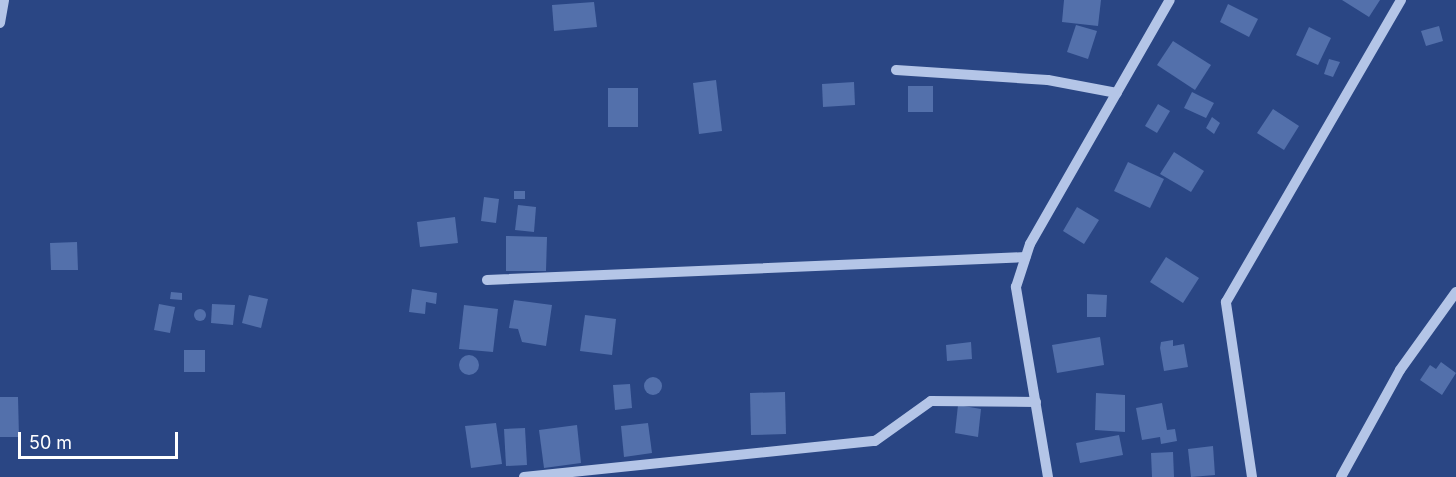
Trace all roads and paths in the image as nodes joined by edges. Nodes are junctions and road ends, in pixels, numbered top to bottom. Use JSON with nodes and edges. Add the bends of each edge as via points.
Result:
{"nodes":[{"id":1,"x":4,"y":0,"type":"edge"},
{"id":2,"x":1170,"y":0,"type":"edge"},
{"id":3,"x":1401,"y":0,"type":"edge"},
{"id":4,"x":0,"y":23,"type":"edge"},
{"id":5,"x":896,"y":70,"type":"dead end"},
{"id":6,"x":1117,"y":93,"type":"junction"},
{"id":7,"x":1026,"y":257,"type":"junction"},
{"id":8,"x":487,"y":280,"type":"dead end"},
{"id":9,"x":1456,"y":292,"type":"edge"},
{"id":10,"x":1036,"y":402,"type":"junction"},
{"id":11,"x":524,"y":477,"type":"edge"},
{"id":12,"x":1048,"y":477,"type":"edge"},
{"id":13,"x":1252,"y":477,"type":"edge"},
{"id":14,"x":1341,"y":477,"type":"edge"}],
"edges":[{"from":1,"to":4,"type":"street"},
{"from":2,"to":6,"type":"street"},
{"from":3,"to":13,"type":"street","via":[[1226,302]]},
{"from":5,"to":6,"type":"street","via":[[1048,80]]},
{"from":6,"to":7,"type":"street"},
{"from":7,"to":8,"type":"street"},
{"from":7,"to":10,"type":"street","via":[[1016,287]]},
{"from":9,"to":14,"type":"street","via":[[1400,370]]},
{"from":10,"to":11,"type":"street","via":[[931,401],[875,441]]},
{"from":10,"to":12,"type":"street"}]}
